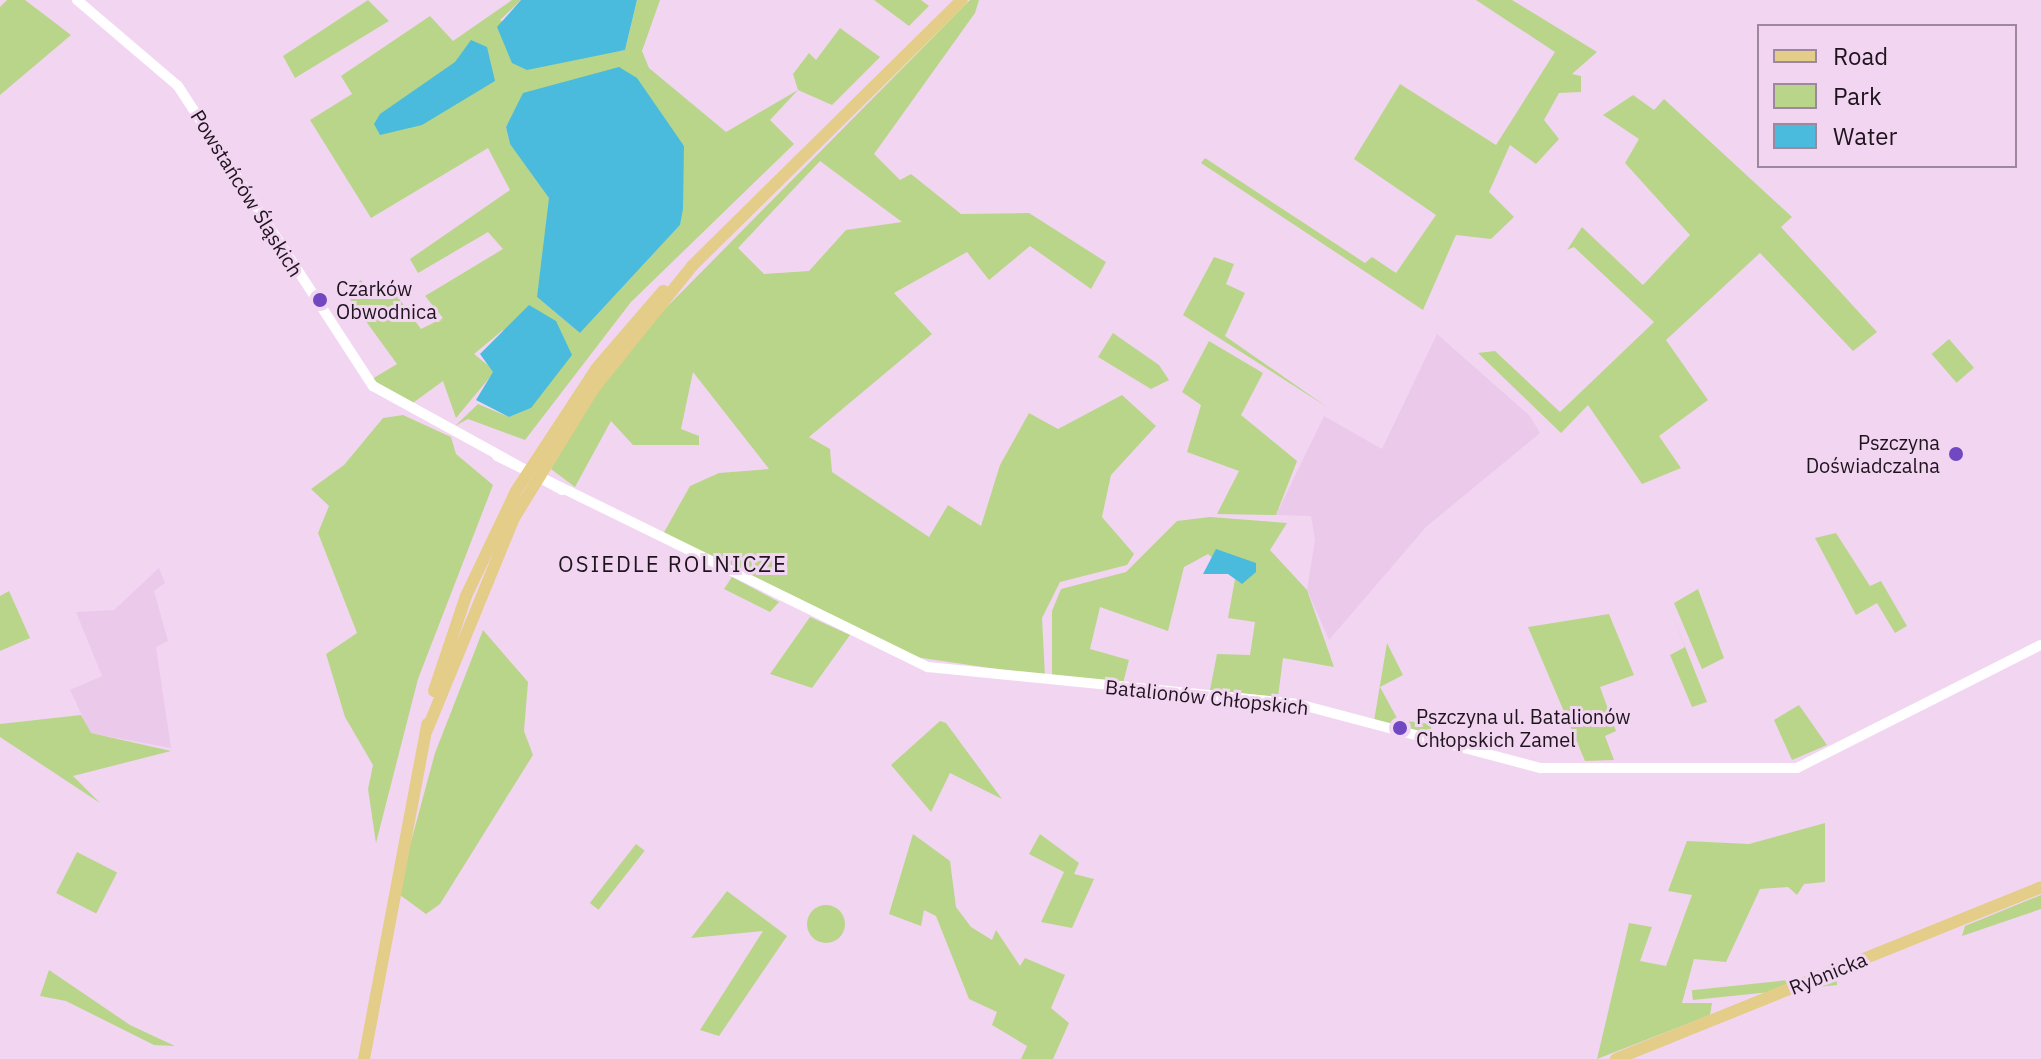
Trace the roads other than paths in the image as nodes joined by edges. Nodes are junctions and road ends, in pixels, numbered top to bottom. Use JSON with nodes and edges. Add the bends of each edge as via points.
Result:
{"nodes":[{"id":1,"x":77,"y":0,"type":"edge"},
{"id":2,"x":962,"y":0,"type":"edge"},
{"id":3,"x":396,"y":405,"type":"joint"},
{"id":4,"x":532,"y":473,"type":"junction"},
{"id":5,"x":2041,"y":645,"type":"edge"},
{"id":6,"x":2041,"y":887,"type":"edge"},
{"id":7,"x":364,"y":1059,"type":"edge"},
{"id":8,"x":1616,"y":1059,"type":"edge"}],
"edges":[{"from":1,"to":3,"type":"street","name":"Powstańców Śląskich","via":[[178,86],[364,376]]},
{"from":2,"to":4,"type":"main road","via":[[692,266]]},
{"from":3,"to":4,"type":"street","name":"Batalionów Chłopskich"},
{"from":4,"to":5,"type":"street","name":"Batalionów Chłopskich","via":[[928,667],[1298,704],[1541,768],[1797,768]]},
{"from":4,"to":7,"type":"main road","via":[[476,599],[427,730]]},
{"from":6,"to":8,"type":"main road","name":"Rybnicka"}]}
